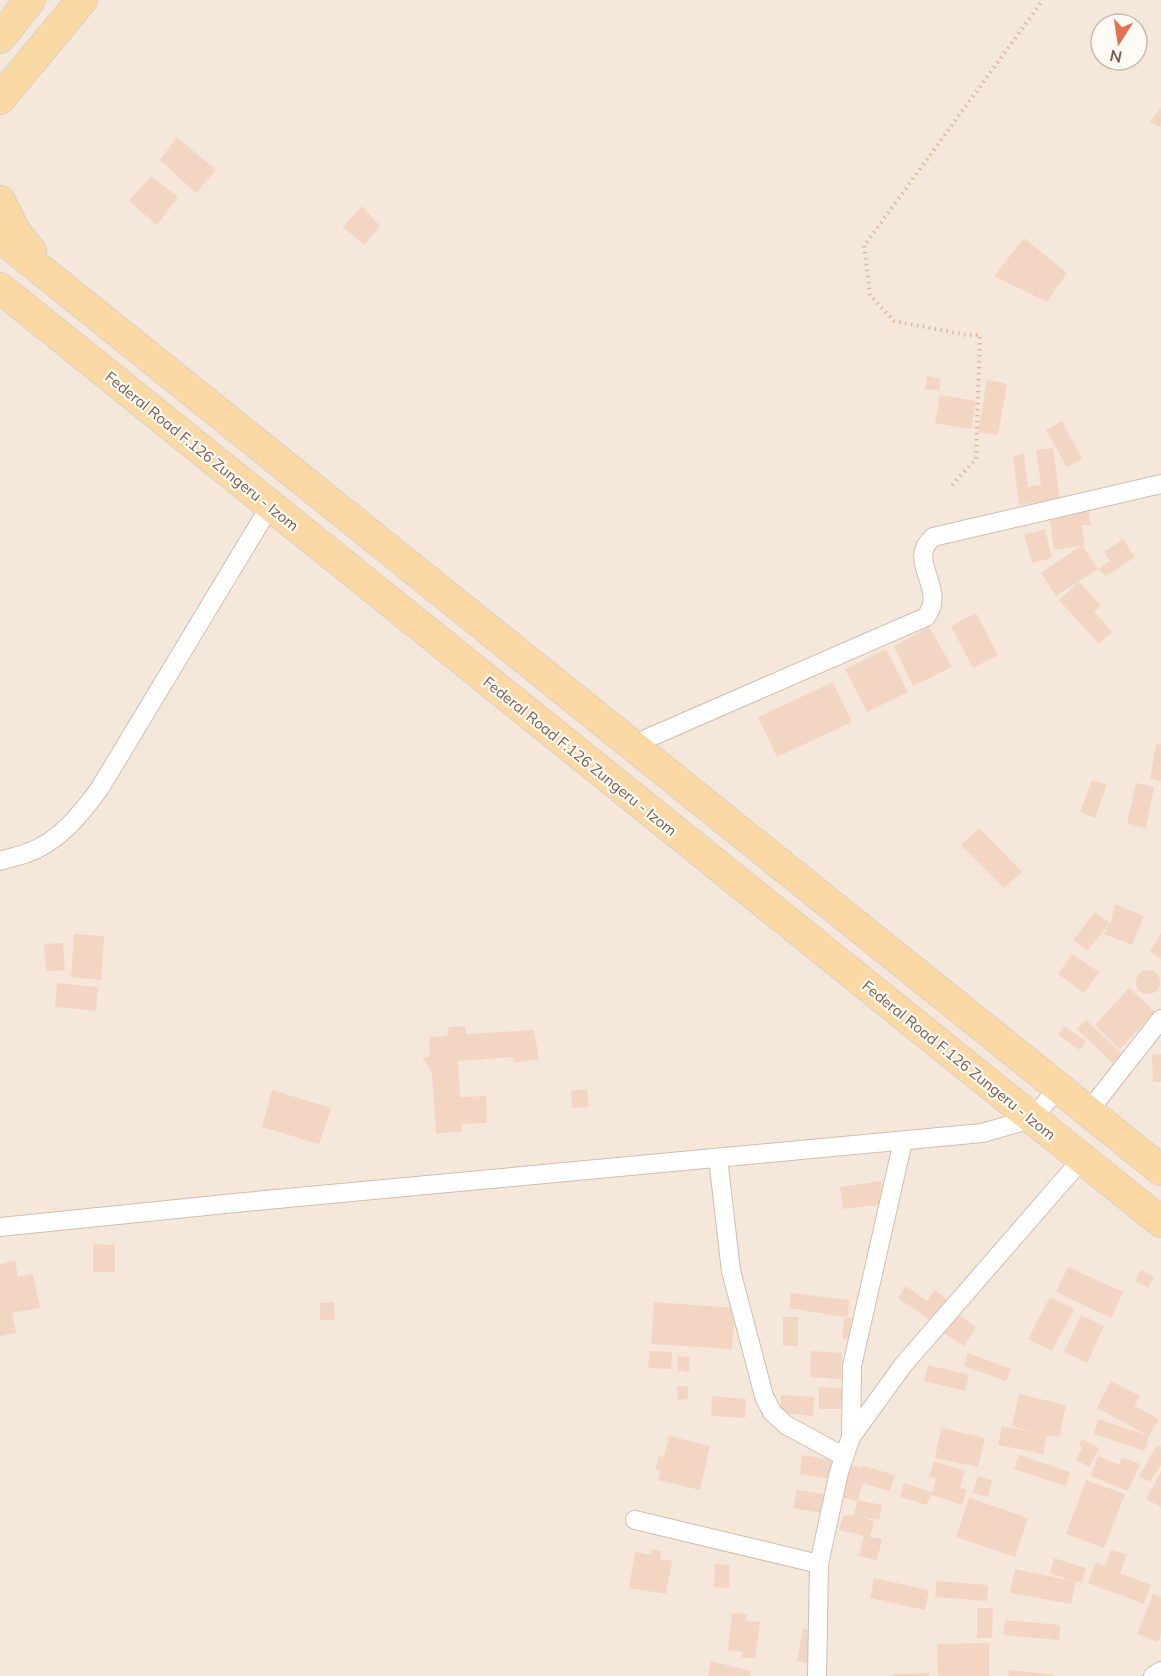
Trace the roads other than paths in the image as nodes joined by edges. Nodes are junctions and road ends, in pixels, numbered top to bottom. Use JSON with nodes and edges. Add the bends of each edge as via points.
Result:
{"nodes":[{"id":1,"x":30,"y":0,"type":"edge"},
{"id":2,"x":82,"y":0,"type":"edge"},
{"id":3,"x":0,"y":38,"type":"edge"},
{"id":4,"x":8,"y":89,"type":"edge"},
{"id":5,"x":0,"y":115,"type":"edge"},
{"id":6,"x":0,"y":201,"type":"edge"},
{"id":7,"x":0,"y":237,"type":"edge"},
{"id":8,"x":57,"y":284,"type":"junction"},
{"id":9,"x":0,"y":288,"type":"edge"},
{"id":10,"x":1161,"y":484,"type":"edge"},
{"id":11,"x":270,"y":506,"type":"junction"},
{"id":12,"x":632,"y":745,"type":"junction"},
{"id":13,"x":0,"y":850,"type":"edge"},
{"id":14,"x":30,"y":853,"type":"junction"},
{"id":15,"x":0,"y":861,"type":"edge"},
{"id":16,"x":1161,"y":1019,"type":"edge"},
{"id":17,"x":1058,"y":1088,"type":"junction"},
{"id":18,"x":1088,"y":1112,"type":"junction"},
{"id":19,"x":1032,"y":1119,"type":"junction"},
{"id":20,"x":903,"y":1141,"type":"junction"},
{"id":21,"x":718,"y":1158,"type":"junction"},
{"id":22,"x":1082,"y":1159,"type":"junction"},
{"id":23,"x":1161,"y":1170,"type":"edge"},
{"id":24,"x":1161,"y":1222,"type":"edge"},
{"id":25,"x":0,"y":1227,"type":"edge"},
{"id":26,"x":851,"y":1437,"type":"junction"},
{"id":27,"x":843,"y":1456,"type":"junction"},
{"id":28,"x":635,"y":1520,"type":"dead end"},
{"id":29,"x":819,"y":1564,"type":"junction"},
{"id":30,"x":1161,"y":1671,"type":"edge"},
{"id":31,"x":817,"y":1676,"type":"edge"},
{"id":32,"x":1153,"y":1676,"type":"edge"}],
"edges":[{"from":1,"to":3,"type":"main road"},
{"from":2,"to":4,"type":"main road"},
{"from":4,"to":5,"type":"main road"},
{"from":6,"to":8,"type":"main road","via":[[16,232]]},
{"from":7,"to":8,"type":"main road"},
{"from":8,"to":12,"type":"main road"},
{"from":9,"to":11,"type":"main road","name":"Federal Road F.126 Zungeru - Izom"},
{"from":10,"to":12,"type":"street","via":[[933,537],[922,558],[934,599],[926,617]]},
{"from":11,"to":14,"type":"street","via":[[100,788],[58,836]]},
{"from":11,"to":19,"type":"main road","name":"Federal Road F.126 Zungeru - Izom"},
{"from":12,"to":17,"type":"main road"},
{"from":13,"to":14,"type":"street"},
{"from":14,"to":15,"type":"street"},
{"from":16,"to":18,"type":"street"},
{"from":17,"to":18,"type":"main road"},
{"from":17,"to":19,"type":"street"},
{"from":18,"to":23,"type":"main road"},
{"from":19,"to":20,"type":"street","via":[[982,1133]]},
{"from":19,"to":22,"type":"main road","name":"Federal Road F.126 Zungeru - Izom"},
{"from":20,"to":21,"type":"street"},
{"from":20,"to":26,"type":"street","via":[[852,1366]]},
{"from":21,"to":25,"type":"street"},
{"from":21,"to":27,"type":"street","via":[[730,1271],[764,1396],[772,1412],[786,1425]]},
{"from":22,"to":24,"type":"main road","name":"Federal Road F.126 Zungeru - Izom"},
{"from":22,"to":26,"type":"street","via":[[904,1364]]},
{"from":26,"to":27,"type":"street"},
{"from":27,"to":29,"type":"street"},
{"from":28,"to":29,"type":"street"},
{"from":29,"to":31,"type":"street"},
{"from":30,"to":32,"type":"street"}]}
